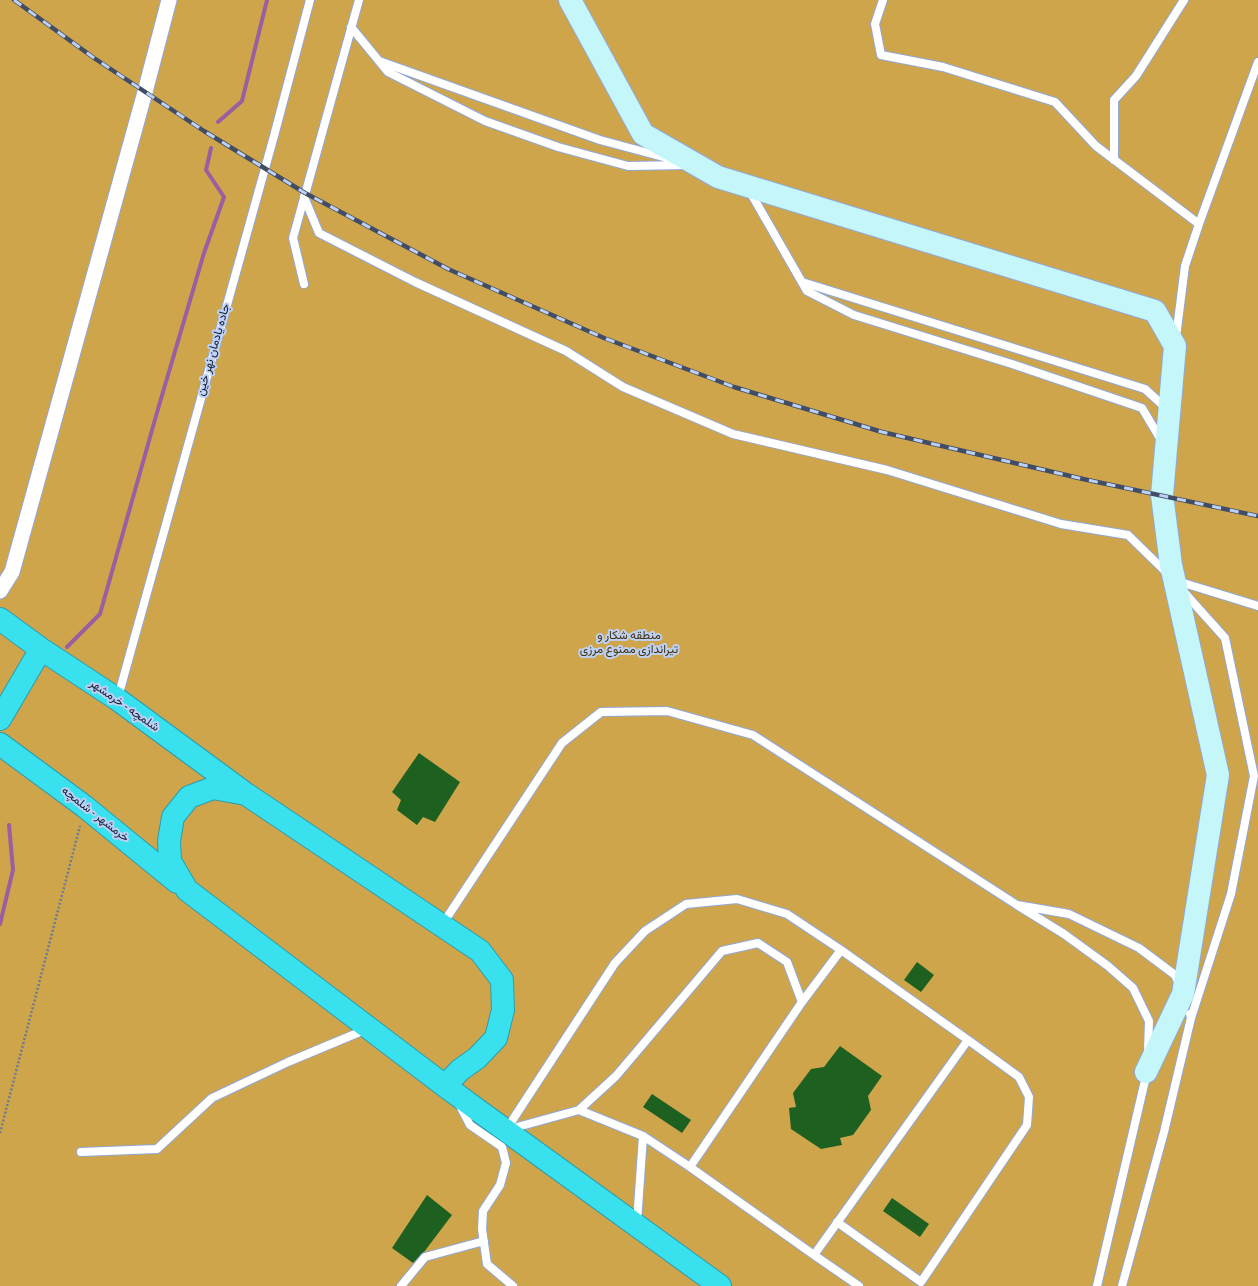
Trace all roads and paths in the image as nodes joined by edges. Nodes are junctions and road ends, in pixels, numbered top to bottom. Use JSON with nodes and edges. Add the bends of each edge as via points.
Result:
{"nodes":[{"id":1,"x":169,"y":0,"type":"edge"},
{"id":2,"x":310,"y":0,"type":"edge"},
{"id":3,"x":358,"y":0,"type":"edge"},
{"id":4,"x":570,"y":0,"type":"edge"},
{"id":5,"x":883,"y":0,"type":"edge"},
{"id":6,"x":1184,"y":0,"type":"edge"},
{"id":7,"x":351,"y":27,"type":"junction"},
{"id":8,"x":379,"y":61,"type":"junction"},
{"id":9,"x":1258,"y":62,"type":"edge"},
{"id":10,"x":1114,"y":160,"type":"junction"},
{"id":11,"x":697,"y":165,"type":"junction"},
{"id":12,"x":747,"y":186,"type":"junction"},
{"id":13,"x":304,"y":197,"type":"junction"},
{"id":14,"x":1199,"y":224,"type":"junction"},
{"id":15,"x":802,"y":282,"type":"junction"},
{"id":16,"x":304,"y":284,"type":"dead end"},
{"id":17,"x":1175,"y":346,"type":"junction"},
{"id":18,"x":1170,"y":412,"type":"junction"},
{"id":19,"x":1166,"y":448,"type":"junction"},
{"id":20,"x":1174,"y":580,"type":"junction"},
{"id":21,"x":0,"y":590,"type":"edge"},
{"id":22,"x":1258,"y":606,"type":"edge"},
{"id":23,"x":0,"y":619,"type":"edge"},
{"id":24,"x":41,"y":649,"type":"junction"},
{"id":25,"x":117,"y":700,"type":"junction"},
{"id":26,"x":0,"y":719,"type":"edge"},
{"id":27,"x":0,"y":744,"type":"edge"},
{"id":28,"x":1258,"y":762,"type":"edge"},
{"id":29,"x":1254,"y":776,"type":"junction"},
{"id":30,"x":246,"y":794,"type":"junction"},
{"id":31,"x":84,"y":806,"type":"junction"},
{"id":32,"x":187,"y":890,"type":"junction"},
{"id":33,"x":1017,"y":905,"type":"junction"},
{"id":34,"x":442,"y":925,"type":"junction"},
{"id":35,"x":841,"y":950,"type":"junction"},
{"id":36,"x":1182,"y":994,"type":"junction"},
{"id":37,"x":802,"y":1002,"type":"junction"},
{"id":38,"x":1191,"y":1018,"type":"junction"},
{"id":39,"x":369,"y":1028,"type":"junction"},
{"id":40,"x":968,"y":1040,"type":"junction"},
{"id":41,"x":1146,"y":1072,"type":"junction"},
{"id":42,"x":449,"y":1090,"type":"junction"},
{"id":43,"x":579,"y":1110,"type":"junction"},
{"id":44,"x":505,"y":1131,"type":"junction"},
{"id":45,"x":0,"y":1133,"type":"edge"},
{"id":46,"x":643,"y":1136,"type":"junction"},
{"id":47,"x":81,"y":1152,"type":"dead end"},
{"id":48,"x":690,"y":1167,"type":"junction"},
{"id":49,"x":837,"y":1222,"type":"junction"},
{"id":50,"x":637,"y":1225,"type":"junction"},
{"id":51,"x":484,"y":1241,"type":"junction"},
{"id":52,"x":814,"y":1255,"type":"junction"},
{"id":53,"x":924,"y":1284,"type":"edge"},
{"id":54,"x":401,"y":1286,"type":"edge"},
{"id":55,"x":513,"y":1286,"type":"edge"},
{"id":56,"x":720,"y":1286,"type":"edge"},
{"id":57,"x":858,"y":1286,"type":"edge"},
{"id":58,"x":1097,"y":1286,"type":"edge"},
{"id":59,"x":1122,"y":1286,"type":"edge"}],
"edges":[{"from":1,"to":21,"type":"street","via":[[12,572]]},
{"from":2,"to":25,"type":"lane","name":"جاده یادمان نهر خین"},
{"from":3,"to":7,"type":"lane"},
{"from":4,"to":11,"type":"main road","via":[[643,134]]},
{"from":5,"to":10,"type":"lane","via":[[875,24],[881,55],[943,67],[1055,102],[1096,146]]},
{"from":6,"to":10,"type":"lane","via":[[1136,76],[1114,100]]},
{"from":7,"to":8,"type":"lane"},
{"from":7,"to":13,"type":"lane"},
{"from":8,"to":11,"type":"lane","via":[[600,140]]},
{"from":8,"to":11,"type":"lane","via":[[388,72],[485,121],[558,147],[628,166]]},
{"from":9,"to":14,"type":"lane"},
{"from":10,"to":14,"type":"lane"},
{"from":11,"to":12,"type":"main road","via":[[718,177]]},
{"from":12,"to":15,"type":"lane"},
{"from":12,"to":17,"type":"main road","via":[[1155,311]]},
{"from":13,"to":16,"type":"lane","via":[[293,238]]},
{"from":13,"to":20,"type":"lane","via":[[319,233],[415,282],[566,351],[623,387],[733,434],[888,470],[1061,524],[1128,536]]},
{"from":14,"to":17,"type":"lane","via":[[1185,266]]},
{"from":15,"to":18,"type":"lane","via":[[1145,389]]},
{"from":15,"to":19,"type":"lane","via":[[807,291],[854,315],[1142,408]]},
{"from":17,"to":18,"type":"main road"},
{"from":18,"to":19,"type":"main road"},
{"from":19,"to":20,"type":"main road","via":[[1162,495]]},
{"from":20,"to":22,"type":"lane"},
{"from":20,"to":29,"type":"lane","via":[[1225,638]]},
{"from":20,"to":36,"type":"main road","via":[[1218,775]]},
{"from":23,"to":24,"type":"highway","name":"شلمچه - خرمشهر"},
{"from":24,"to":25,"type":"highway","name":"شلمچه - خرمشهر"},
{"from":24,"to":26,"type":"highway"},
{"from":25,"to":30,"type":"highway","name":"شلمچه - خرمشهر"},
{"from":27,"to":31,"type":"highway","name":"خرمشهر - شلمچه"},
{"from":28,"to":29,"type":"lane"},
{"from":29,"to":38,"type":"lane","via":[[1231,894]]},
{"from":30,"to":32,"type":"highway","via":[[213,788],[189,797],[173,817],[169,841],[170,860]]},
{"from":30,"to":34,"type":"highway","name":"شلمچه - خرمشهر"},
{"from":31,"to":32,"type":"highway","name":"خرمشهر - شلمچه"},
{"from":31,"to":45,"type":"path"},
{"from":32,"to":39,"type":"highway","name":"خرمشهر - شلمچه"},
{"from":33,"to":34,"type":"lane","via":[[753,734],[667,711],[601,712],[562,743]]},
{"from":33,"to":36,"type":"lane","via":[[1069,914],[1139,948],[1175,975]]},
{"from":33,"to":41,"type":"lane","via":[[1064,934],[1133,988],[1149,1021]]},
{"from":34,"to":42,"type":"highway","name":"شلمچه - خرمشهر","via":[[480,951],[502,980],[503,1010],[496,1038],[477,1058],[460,1070]]},
{"from":35,"to":37,"type":"lane"},
{"from":35,"to":40,"type":"lane"},
{"from":35,"to":44,"type":"lane","via":[[787,914],[737,899],[686,904],[645,931],[615,963]]},
{"from":36,"to":38,"type":"lane"},
{"from":36,"to":41,"type":"main road"},
{"from":37,"to":43,"type":"lane","via":[[787,962],[758,944],[722,951],[616,1076]]},
{"from":37,"to":48,"type":"lane"},
{"from":38,"to":59,"type":"lane","via":[[1164,1132]]},
{"from":39,"to":42,"type":"highway","name":"خرمشهر - شلمچه"},
{"from":39,"to":47,"type":"lane","via":[[212,1098],[157,1149]]},
{"from":40,"to":49,"type":"lane"},
{"from":40,"to":53,"type":"lane","via":[[1019,1077],[1029,1097],[1027,1125]]},
{"from":41,"to":58,"type":"lane"},
{"from":42,"to":44,"type":"highway","name":"خرمشهر - شلمچه"},
{"from":42,"to":51,"type":"lane","via":[[470,1125],[502,1147],[506,1163],[500,1184],[483,1211]]},
{"from":43,"to":44,"type":"lane"},
{"from":43,"to":46,"type":"lane"},
{"from":44,"to":50,"type":"highway","name":"خرمشهر - شلمچه"},
{"from":46,"to":48,"type":"lane"},
{"from":46,"to":50,"type":"lane"},
{"from":48,"to":52,"type":"lane"},
{"from":49,"to":52,"type":"lane"},
{"from":49,"to":53,"type":"lane"},
{"from":50,"to":56,"type":"highway","name":"خرمشهر - شلمچه"},
{"from":51,"to":54,"type":"lane","via":[[425,1256]]},
{"from":51,"to":55,"type":"lane","via":[[487,1264]]},
{"from":52,"to":57,"type":"lane"}]}
